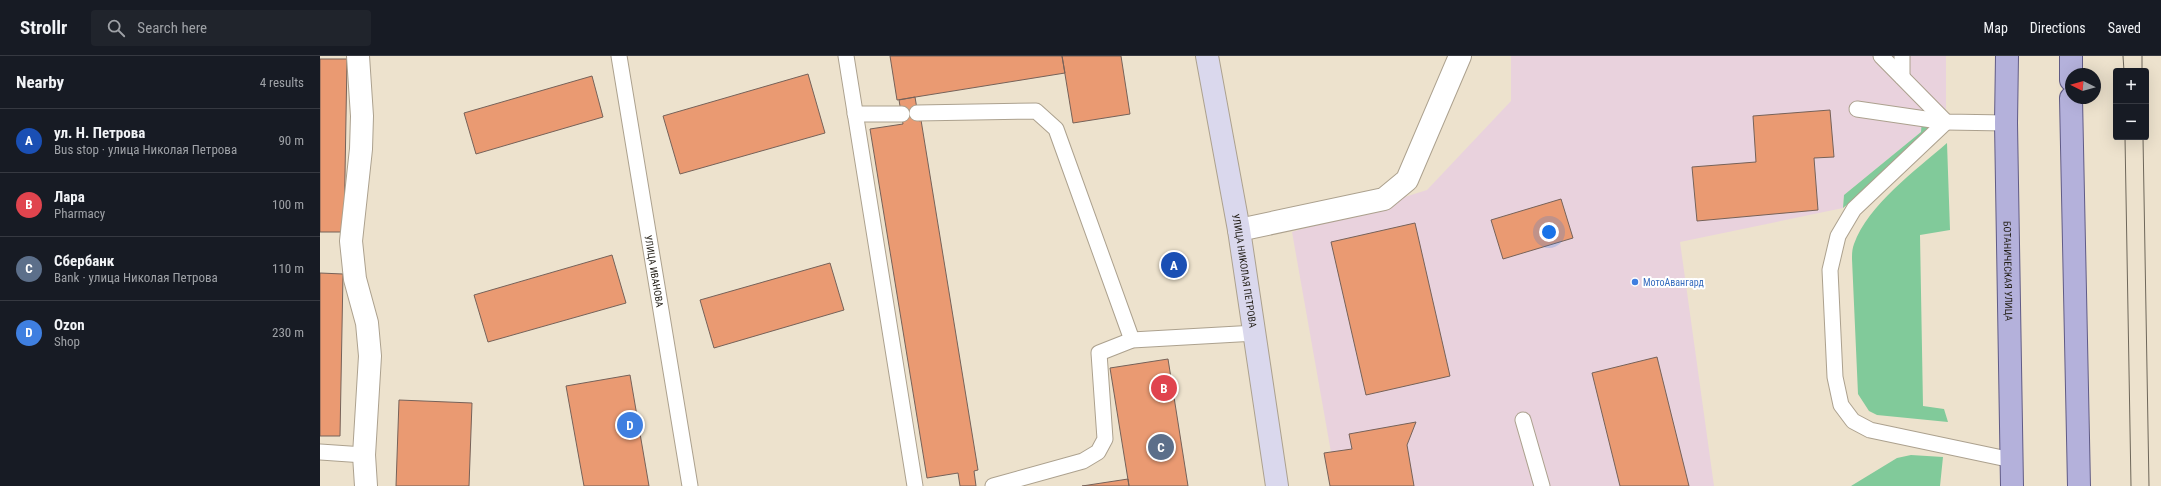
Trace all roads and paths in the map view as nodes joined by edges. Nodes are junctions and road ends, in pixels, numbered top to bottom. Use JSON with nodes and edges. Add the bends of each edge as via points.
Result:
{"nodes":[{"id":1,"x":358,"y":56,"type":"edge"},
{"id":2,"x":619,"y":56,"type":"edge"},
{"id":3,"x":846,"y":56,"type":"edge"},
{"id":4,"x":1206,"y":56,"type":"edge"},
{"id":5,"x":1460,"y":56,"type":"edge"},
{"id":6,"x":1881,"y":56,"type":"edge"},
{"id":7,"x":1902,"y":56,"type":"edge"},
{"id":8,"x":2007,"y":56,"type":"edge"},
{"id":9,"x":2071,"y":56,"type":"edge"},
{"id":10,"x":2071,"y":68,"type":"edge"},
{"id":11,"x":1902,"y":77,"type":"junction"},
{"id":12,"x":2071,"y":104,"type":"edge"},
{"id":13,"x":1857,"y":109,"type":"dead end"},
{"id":14,"x":855,"y":114,"type":"junction"},
{"id":15,"x":902,"y":114,"type":"dead end"},
{"id":16,"x":917,"y":114,"type":"dead end"},
{"id":17,"x":1946,"y":122,"type":"junction"},
{"id":18,"x":2006,"y":123,"type":"junction"},
{"id":19,"x":1239,"y":230,"type":"junction"},
{"id":20,"x":1256,"y":333,"type":"junction"},
{"id":21,"x":1132,"y":340,"type":"junction"},
{"id":22,"x":1523,"y":420,"type":"dead end"},
{"id":23,"x":320,"y":452,"type":"edge"},
{"id":24,"x":364,"y":455,"type":"junction"},
{"id":25,"x":2012,"y":460,"type":"junction"},
{"id":26,"x":366,"y":486,"type":"edge"},
{"id":27,"x":690,"y":486,"type":"edge"},
{"id":28,"x":914,"y":486,"type":"edge"},
{"id":29,"x":993,"y":486,"type":"edge"},
{"id":30,"x":1277,"y":486,"type":"edge"},
{"id":31,"x":1542,"y":486,"type":"edge"},
{"id":32,"x":2012,"y":486,"type":"edge"},
{"id":33,"x":2079,"y":486,"type":"edge"}],
"edges":[{"from":1,"to":24,"type":"street","via":[[362,116],[361,149],[351,241],[355,279],[367,323],[370,356]]},
{"from":2,"to":27,"type":"lane","name":"УЛИЦА ИВАНОВА"},
{"from":3,"to":14,"type":"lane"},
{"from":4,"to":19,"type":"main road","name":"УЛИЦА НИКОЛАЯ ПЕТРОВА"},
{"from":5,"to":19,"type":"street","via":[[1407,180],[1384,199]]},
{"from":6,"to":11,"type":"lane"},
{"from":7,"to":11,"type":"lane"},
{"from":8,"to":18,"type":"main road","name":"БОТАНИЧЕСКАЯ УЛИЦА"},
{"from":9,"to":10,"type":"main road"},
{"from":11,"to":17,"type":"lane"},
{"from":12,"to":33,"type":"main road"},
{"from":13,"to":17,"type":"lane"},
{"from":14,"to":15,"type":"lane"},
{"from":14,"to":28,"type":"lane"},
{"from":16,"to":21,"type":"lane","via":[[1036,111],[1056,128]]},
{"from":17,"to":18,"type":"lane"},
{"from":17,"to":25,"type":"lane","via":[[1854,209],[1838,236],[1830,270],[1835,377],[1841,405],[1853,421],[1870,430]]},
{"from":18,"to":25,"type":"main road","name":"БОТАНИЧЕСКАЯ УЛИЦА"},
{"from":19,"to":20,"type":"main road","name":"УЛИЦА НИКОЛАЯ ПЕТРОВА"},
{"from":20,"to":21,"type":"lane"},
{"from":20,"to":30,"type":"main road","name":"УЛИЦА НИКОЛАЯ ПЕТРОВА"},
{"from":21,"to":29,"type":"lane","via":[[1099,353],[1106,439],[1098,452],[1083,461]]},
{"from":22,"to":31,"type":"lane"},
{"from":23,"to":24,"type":"lane"},
{"from":24,"to":26,"type":"street"},
{"from":25,"to":32,"type":"main road","name":"БОТАНИЧЕСКАЯ УЛИЦА"}]}
